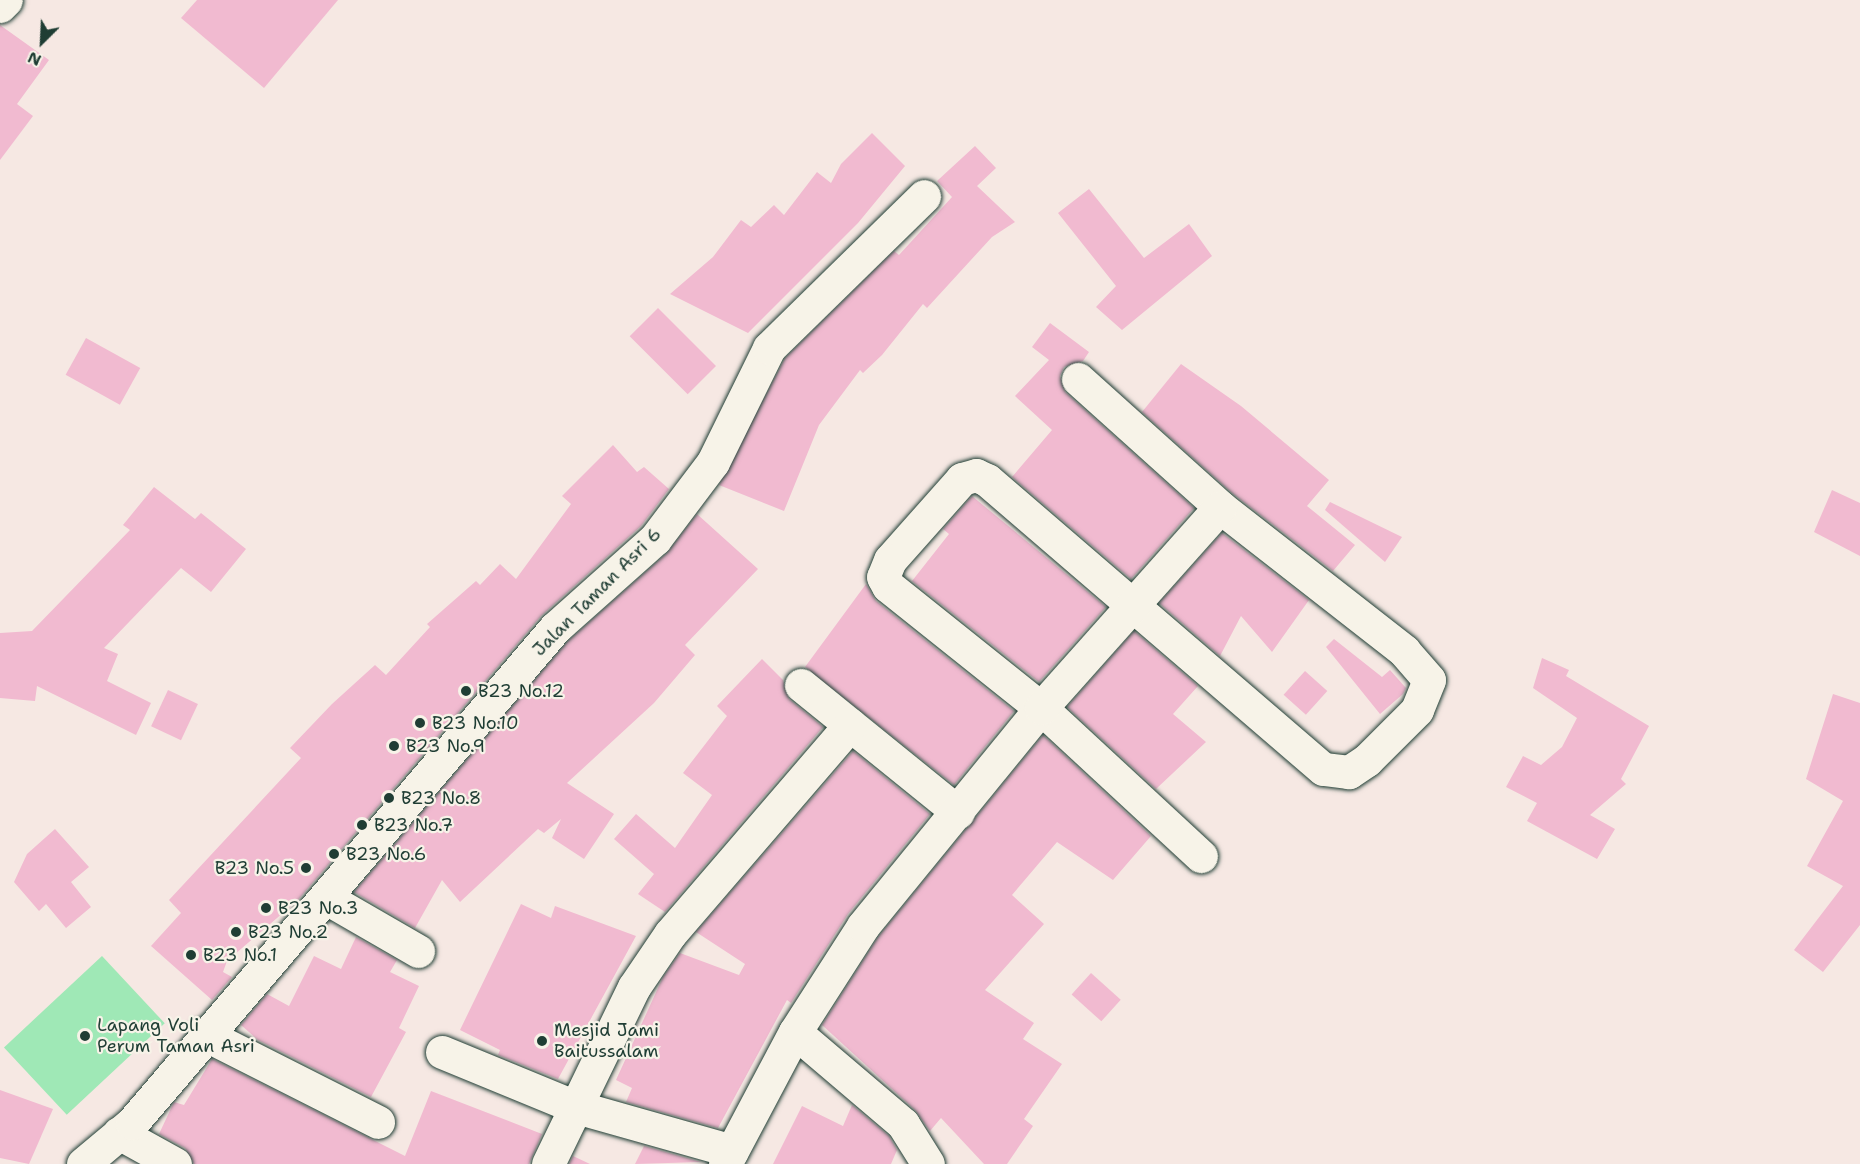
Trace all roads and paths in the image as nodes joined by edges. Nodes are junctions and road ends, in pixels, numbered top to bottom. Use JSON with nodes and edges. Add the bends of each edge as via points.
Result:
{"nodes":[{"id":1,"x":6,"y":0,"type":"edge"},
{"id":2,"x":0,"y":6,"type":"edge"},
{"id":3,"x":924,"y":196,"type":"dead end"},
{"id":4,"x":1078,"y":379,"type":"dead end"},
{"id":5,"x":1220,"y":507,"type":"junction"},
{"id":6,"x":1131,"y":608,"type":"junction"},
{"id":7,"x":801,"y":685,"type":"dead end"},
{"id":8,"x":1041,"y":708,"type":"junction"},
{"id":9,"x":850,"y":725,"type":"junction"},
{"id":10,"x":958,"y":812,"type":"junction"},
{"id":11,"x":1201,"y":856,"type":"dead end"},
{"id":12,"x":328,"y":899,"type":"junction"},
{"id":13,"x":418,"y":951,"type":"dead end"},
{"id":14,"x":795,"y":1032,"type":"junction"},
{"id":15,"x":204,"y":1034,"type":"junction"},
{"id":16,"x":442,"y":1052,"type":"dead end"},
{"id":17,"x":573,"y":1106,"type":"junction"},
{"id":18,"x":378,"y":1122,"type":"dead end"},
{"id":19,"x":119,"y":1133,"type":"junction"},
{"id":20,"x":728,"y":1157,"type":"edge"},
{"id":21,"x":83,"y":1164,"type":"edge"},
{"id":22,"x":175,"y":1164,"type":"edge"},
{"id":23,"x":548,"y":1164,"type":"edge"},
{"id":24,"x":928,"y":1164,"type":"edge"}],
"edges":[{"from":1,"to":2,"type":"street"},
{"from":3,"to":12,"type":"street","name":"Jalan Taman Asri 6","via":[[769,348],[712,462],[655,539],[555,628]]},
{"from":4,"to":5,"type":"street"},
{"from":5,"to":6,"type":"street"},
{"from":5,"to":6,"type":"street","via":[[1419,666],[1429,680],[1427,693],[1402,728],[1349,772],[1323,769]]},
{"from":6,"to":8,"type":"street"},
{"from":6,"to":8,"type":"street","via":[[987,480],[968,475],[950,490],[890,560],[883,577],[898,595]]},
{"from":7,"to":9,"type":"street"},
{"from":8,"to":10,"type":"street"},
{"from":8,"to":11,"type":"street"},
{"from":9,"to":10,"type":"street"},
{"from":9,"to":17,"type":"street","via":[[670,934],[634,987]]},
{"from":10,"to":14,"type":"street","via":[[863,926]]},
{"from":12,"to":13,"type":"street"},
{"from":12,"to":15,"type":"street","name":"Jalan Taman Asri 6"},
{"from":14,"to":20,"type":"street"},
{"from":14,"to":24,"type":"street","via":[[903,1124]]},
{"from":15,"to":18,"type":"street"},
{"from":15,"to":19,"type":"street","name":"Jalan Taman Asri 6"},
{"from":16,"to":17,"type":"street"},
{"from":17,"to":20,"type":"street"},
{"from":17,"to":23,"type":"street"},
{"from":19,"to":21,"type":"street","name":"Jalan Taman Asri 6"},
{"from":19,"to":22,"type":"street"}]}
